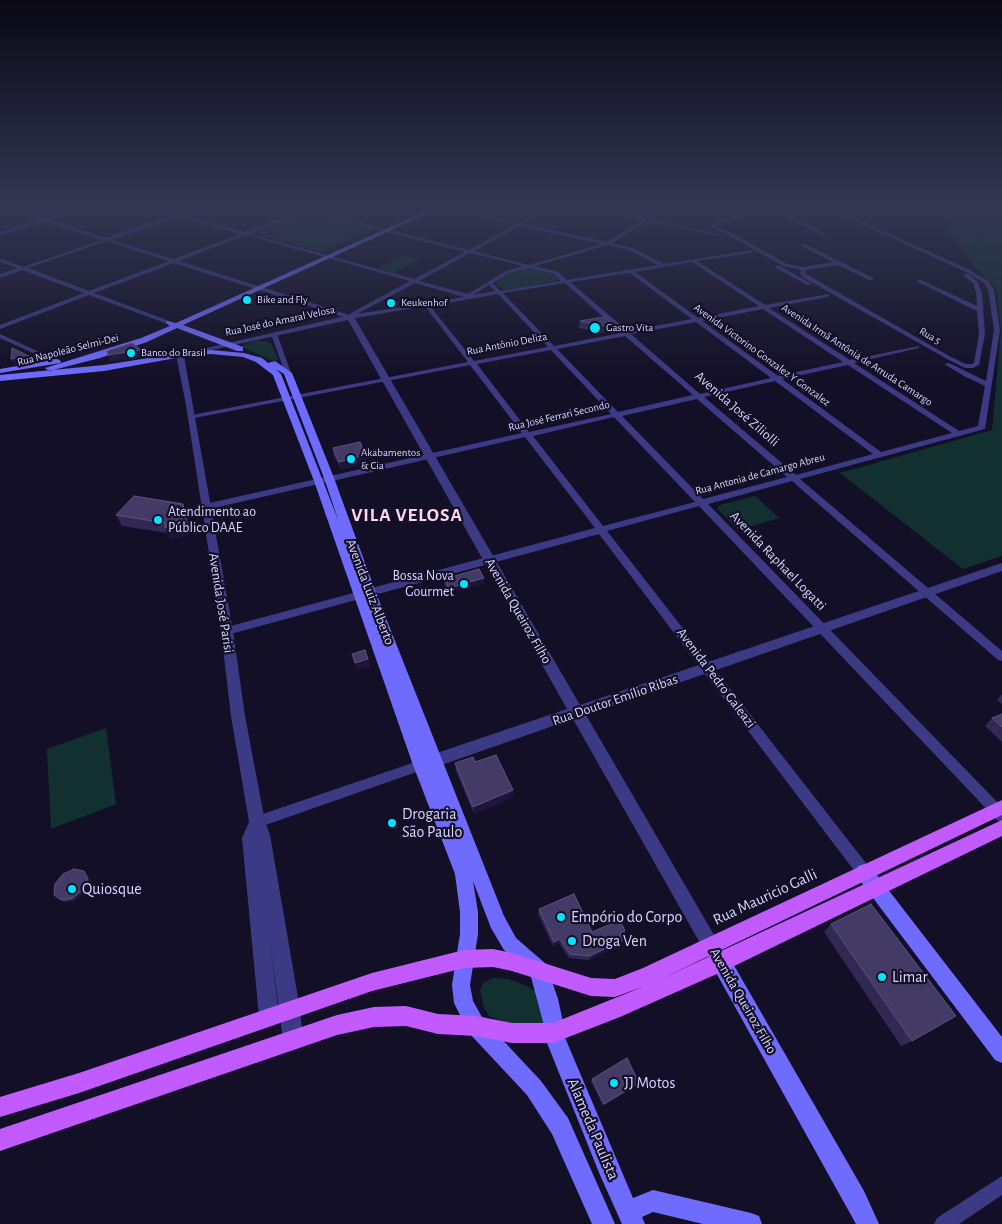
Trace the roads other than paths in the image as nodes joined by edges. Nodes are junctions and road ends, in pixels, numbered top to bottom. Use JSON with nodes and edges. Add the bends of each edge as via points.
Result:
{"nodes":[{"id":1,"x":9,"y":263,"type":"edge"},
{"id":2,"x":37,"y":263,"type":"edge"},
{"id":3,"x":172,"y":263,"type":"edge"},
{"id":4,"x":178,"y":263,"type":"edge"},
{"id":5,"x":310,"y":263,"type":"edge"},
{"id":6,"x":351,"y":263,"type":"edge"},
{"id":7,"x":451,"y":263,"type":"edge"},
{"id":8,"x":524,"y":263,"type":"edge"},
{"id":9,"x":539,"y":263,"type":"edge"},
{"id":10,"x":659,"y":263,"type":"edge"},
{"id":11,"x":677,"y":263,"type":"edge"},
{"id":12,"x":696,"y":263,"type":"edge"},
{"id":13,"x":772,"y":263,"type":"edge"},
{"id":14,"x":783,"y":263,"type":"edge"},
{"id":15,"x":838,"y":263,"type":"joint"},
{"id":16,"x":939,"y":263,"type":"edge"},
{"id":17,"x":951,"y":263,"type":"edge"},
{"id":18,"x":532,"y":265,"type":"junction"},
{"id":19,"x":663,"y":265,"type":"junction"},
{"id":20,"x":22,"y":268,"type":"junction"},
{"id":21,"x":803,"y":269,"type":"junction"},
{"id":22,"x":631,"y":271,"type":"junction"},
{"id":23,"x":788,"y":272,"type":"junction"},
{"id":24,"x":0,"y":276,"type":"edge"},
{"id":25,"x":871,"y":279,"type":"dead end"},
{"id":26,"x":568,"y":281,"type":"junction"},
{"id":27,"x":919,"y":281,"type":"dead end"},
{"id":28,"x":416,"y":282,"type":"junction"},
{"id":29,"x":490,"y":283,"type":"junction"},
{"id":30,"x":255,"y":288,"type":"junction"},
{"id":31,"x":499,"y":292,"type":"junction"},
{"id":32,"x":91,"y":294,"type":"junction"},
{"id":33,"x":827,"y":295,"type":"junction"},
{"id":34,"x":469,"y":296,"type":"junction"},
{"id":35,"x":978,"y":301,"type":"junction"},
{"id":36,"x":962,"y":302,"type":"junction"},
{"id":37,"x":427,"y":305,"type":"junction"},
{"id":38,"x":763,"y":307,"type":"junction"},
{"id":39,"x":980,"y":310,"type":"junction"},
{"id":40,"x":378,"y":313,"type":"junction"},
{"id":41,"x":352,"y":315,"type":"junction"},
{"id":42,"x":697,"y":320,"type":"junction"},
{"id":43,"x":173,"y":325,"type":"junction"},
{"id":44,"x":0,"y":327,"type":"edge"},
{"id":45,"x":627,"y":333,"type":"junction"},
{"id":46,"x":274,"y":334,"type":"junction"},
{"id":47,"x":0,"y":336,"type":"edge"},
{"id":48,"x":226,"y":344,"type":"junction"},
{"id":49,"x":917,"y":346,"type":"junction"},
{"id":50,"x":552,"y":347,"type":"junction"},
{"id":51,"x":216,"y":352,"type":"joint"},
{"id":52,"x":183,"y":354,"type":"junction"},
{"id":53,"x":55,"y":361,"type":"junction"},
{"id":54,"x":849,"y":362,"type":"junction"},
{"id":55,"x":472,"y":363,"type":"junction"},
{"id":56,"x":0,"y":371,"type":"edge"},
{"id":57,"x":288,"y":374,"type":"junction"},
{"id":58,"x":0,"y":377,"type":"edge"},
{"id":59,"x":778,"y":378,"type":"junction"},
{"id":60,"x":386,"y":379,"type":"junction"},
{"id":61,"x":989,"y":384,"type":"junction"},
{"id":62,"x":700,"y":396,"type":"junction"},
{"id":63,"x":292,"y":397,"type":"junction"},
{"id":64,"x":616,"y":414,"type":"junction"},
{"id":65,"x":192,"y":417,"type":"junction"},
{"id":66,"x":527,"y":434,"type":"junction"},
{"id":67,"x":959,"y":434,"type":"junction"},
{"id":68,"x":880,"y":455,"type":"junction"},
{"id":69,"x":430,"y":456,"type":"junction"},
{"id":70,"x":795,"y":478,"type":"junction"},
{"id":71,"x":324,"y":480,"type":"junction"},
{"id":72,"x":702,"y":503,"type":"junction"},
{"id":73,"x":205,"y":507,"type":"junction"},
{"id":74,"x":602,"y":530,"type":"junction"},
{"id":75,"x":490,"y":561,"type":"junction"},
{"id":76,"x":1002,"y":567,"type":"edge"},
{"id":77,"x":928,"y":593,"type":"junction"},
{"id":78,"x":364,"y":595,"type":"junction"},
{"id":79,"x":822,"y":629,"type":"junction"},
{"id":80,"x":227,"y":630,"type":"junction"},
{"id":81,"x":1002,"y":657,"type":"edge"},
{"id":82,"x":708,"y":668,"type":"junction"},
{"id":83,"x":577,"y":713,"type":"junction"},
{"id":84,"x":428,"y":763,"type":"junction"},
{"id":85,"x":1000,"y":811,"type":"edge"},
{"id":86,"x":257,"y":822,"type":"junction"},
{"id":87,"x":1002,"y":828,"type":"edge"},
{"id":88,"x":864,"y":872,"type":"junction"},
{"id":89,"x":876,"y":888,"type":"junction"},
{"id":90,"x":716,"y":953,"type":"junction"},
{"id":91,"x":464,"y":959,"type":"junction"},
{"id":92,"x":539,"y":971,"type":"junction"},
{"id":93,"x":290,"y":1009,"type":"junction"},
{"id":94,"x":269,"y":1016,"type":"junction"},
{"id":95,"x":476,"y":1026,"type":"junction"},
{"id":96,"x":553,"y":1033,"type":"junction"},
{"id":97,"x":293,"y":1040,"type":"junction"},
{"id":98,"x":1002,"y":1053,"type":"edge"},
{"id":99,"x":0,"y":1107,"type":"edge"},
{"id":100,"x":0,"y":1140,"type":"edge"},
{"id":101,"x":1002,"y":1185,"type":"edge"},
{"id":102,"x":631,"y":1217,"type":"edge"},
{"id":103,"x":604,"y":1224,"type":"edge"},
{"id":104,"x":751,"y":1224,"type":"edge"},
{"id":105,"x":868,"y":1224,"type":"edge"},
{"id":106,"x":943,"y":1224,"type":"edge"}],
"edges":[{"from":1,"to":20,"type":"street"},
{"from":2,"to":20,"type":"street"},
{"from":3,"to":32,"type":"street"},
{"from":4,"to":30,"type":"street"},
{"from":5,"to":30,"type":"main road","name":"Rua Napoleão Selmi-Dei"},
{"from":6,"to":28,"type":"street"},
{"from":7,"to":28,"type":"street"},
{"from":8,"to":18,"type":"street","name":"Avenida José Ziliolli"},
{"from":9,"to":18,"type":"street"},
{"from":10,"to":19,"type":"street"},
{"from":11,"to":19,"type":"street","name":"Rua José do Amaral Velosa"},
{"from":12,"to":38,"type":"street","name":"Avenida Irmã Antônia de Arruda Camargo"},
{"from":13,"to":23,"type":"street"},
{"from":14,"to":21,"type":"street","name":"Rua 5"},
{"from":15,"to":21,"type":"street"},
{"from":15,"to":25,"type":"street"},
{"from":16,"to":35,"type":"street","name":"Rua 5","via":[[975,282]]},
{"from":17,"to":61,"type":"street","name":"Rua Antonia de Camargo Abreu","via":[[986,282],[991,289],[996,330]]},
{"from":18,"to":26,"type":"street","name":"Avenida José Ziliolli"},
{"from":18,"to":29,"type":"street","via":[[508,272]]},
{"from":19,"to":22,"type":"street","name":"Rua José do Amaral Velosa"},
{"from":20,"to":24,"type":"street"},
{"from":20,"to":32,"type":"street"},
{"from":21,"to":23,"type":"street"},
{"from":21,"to":39,"type":"street","name":"Rua 5","via":[[806,277],[965,366],[977,364],[982,334]]},
{"from":22,"to":26,"type":"street","name":"Rua José do Amaral Velosa"},
{"from":22,"to":42,"type":"street","name":"Avenida Victorino Gonzalez Y Gonzalez"},
{"from":23,"to":33,"type":"street"},
{"from":26,"to":31,"type":"street","name":"Rua José do Amaral Velosa"},
{"from":26,"to":45,"type":"street","name":"Avenida José Ziliolli"},
{"from":27,"to":36,"type":"street"},
{"from":28,"to":34,"type":"street"},
{"from":28,"to":41,"type":"street"},
{"from":29,"to":31,"type":"street","name":"Avenida Raphael Logatti"},
{"from":29,"to":34,"type":"street"},
{"from":30,"to":41,"type":"street"},
{"from":30,"to":43,"type":"main road","name":"Rua Napoleão Selmi-Dei"},
{"from":31,"to":34,"type":"street","name":"Rua José do Amaral Velosa"},
{"from":31,"to":50,"type":"street","name":"Avenida Raphael Logatti"},
{"from":32,"to":43,"type":"street"},
{"from":32,"to":44,"type":"street"},
{"from":33,"to":38,"type":"street","name":"Rua Antônio Deliza"},
{"from":33,"to":49,"type":"street"},
{"from":34,"to":37,"type":"street","name":"Rua José do Amaral Velosa"},
{"from":35,"to":36,"type":"street"},
{"from":35,"to":39,"type":"street","name":"Rua 5"},
{"from":36,"to":39,"type":"street"},
{"from":37,"to":40,"type":"street","name":"Rua José do Amaral Velosa"},
{"from":37,"to":55,"type":"street","name":"Avenida Pedro Galeazi"},
{"from":38,"to":42,"type":"street","name":"Rua Antônio Deliza"},
{"from":38,"to":54,"type":"street","name":"Avenida Irmã Antônia de Arruda Camargo"},
{"from":40,"to":41,"type":"street","name":"Rua José do Amaral Velosa"},
{"from":40,"to":41,"type":"street","name":"Rua José do Amaral Velosa"},
{"from":41,"to":46,"type":"street","name":"Rua José do Amaral Velosa"},
{"from":41,"to":60,"type":"street","name":"Avenida Queiroz Filho"},
{"from":42,"to":45,"type":"street","name":"Rua Antônio Deliza"},
{"from":42,"to":59,"type":"street","name":"Avenida Victorino Gonzalez Y Gonzalez"},
{"from":43,"to":48,"type":"main road"},
{"from":43,"to":53,"type":"main road","name":"Rua Napoleão Selmi-Dei"},
{"from":43,"to":58,"type":"main road","name":"Rua Napoleão Selmi-Dei","via":[[131,345],[96,356]]},
{"from":45,"to":50,"type":"street","name":"Rua Antônio Deliza"},
{"from":45,"to":62,"type":"street","name":"Avenida José Ziliolli"},
{"from":46,"to":48,"type":"street","name":"Rua José do Amaral Velosa"},
{"from":46,"to":57,"type":"street"},
{"from":47,"to":53,"type":"street"},
{"from":48,"to":52,"type":"street","name":"Rua José do Amaral Velosa"},
{"from":48,"to":57,"type":"main road","via":[[271,362]]},
{"from":49,"to":54,"type":"street","name":"Rua José Ferrari Secondo"},
{"from":49,"to":61,"type":"street","via":[[966,375]]},
{"from":50,"to":55,"type":"street","name":"Rua Antônio Deliza"},
{"from":50,"to":64,"type":"street","name":"Avenida Raphael Logatti"},
{"from":51,"to":52,"type":"main road","name":"Rua José do Amaral Velosa"},
{"from":51,"to":63,"type":"main road","name":"Avenida Luiz Alberto","via":[[244,355],[269,366]]},
{"from":52,"to":58,"type":"main road","name":"Rua José do Amaral Velosa","via":[[104,368]]},
{"from":52,"to":65,"type":"street","name":"Avenida José Parisi"},
{"from":53,"to":56,"type":"main road","name":"Rua Napoleão Selmi-Dei"},
{"from":54,"to":59,"type":"street","name":"Rua José Ferrari Secondo"},
{"from":54,"to":67,"type":"street","name":"Avenida Irmã Antônia de Arruda Camargo"},
{"from":55,"to":60,"type":"street","name":"Rua Antônio Deliza"},
{"from":55,"to":66,"type":"street","name":"Avenida Pedro Galeazi"},
{"from":57,"to":63,"type":"main road","name":"Avenida Luiz Alberto"},
{"from":59,"to":62,"type":"street","name":"Rua José Ferrari Secondo"},
{"from":59,"to":68,"type":"street","name":"Avenida Victorino Gonzalez Y Gonzalez"},
{"from":60,"to":63,"type":"street","name":"Rua Antônio Deliza"},
{"from":60,"to":69,"type":"street","name":"Avenida Queiroz Filho"},
{"from":61,"to":67,"type":"street","name":"Rua Antonia de Camargo Abreu","via":[[982,428]]},
{"from":62,"to":64,"type":"street","name":"Rua José Ferrari Secondo"},
{"from":62,"to":70,"type":"street","name":"Avenida José Ziliolli"},
{"from":63,"to":65,"type":"street","name":"Rua Antônio Deliza"},
{"from":63,"to":71,"type":"main road","name":"Avenida Luiz Alberto"},
{"from":64,"to":66,"type":"street","name":"Rua José Ferrari Secondo"},
{"from":64,"to":72,"type":"street","name":"Avenida Raphael Logatti"},
{"from":65,"to":73,"type":"street","name":"Avenida José Parisi"},
{"from":66,"to":69,"type":"street","name":"Rua José Ferrari Secondo"},
{"from":66,"to":74,"type":"street","name":"Avenida Pedro Galeazi"},
{"from":67,"to":68,"type":"street","name":"Rua Antonia de Camargo Abreu"},
{"from":68,"to":70,"type":"street","name":"Rua Antonia de Camargo Abreu"},
{"from":69,"to":71,"type":"street","name":"Rua José Ferrari Secondo"},
{"from":69,"to":75,"type":"street","name":"Avenida Queiroz Filho"},
{"from":70,"to":72,"type":"street","name":"Rua Antonia de Camargo Abreu"},
{"from":70,"to":77,"type":"street","name":"Avenida José Ziliolli"},
{"from":71,"to":73,"type":"street","name":"Rua José Ferrari Secondo"},
{"from":71,"to":78,"type":"main road","name":"Avenida Luiz Alberto"},
{"from":72,"to":74,"type":"street","name":"Rua Antonia de Camargo Abreu"},
{"from":72,"to":79,"type":"street","name":"Avenida Raphael Logatti"},
{"from":73,"to":80,"type":"street","name":"Avenida José Parisi"},
{"from":74,"to":75,"type":"street","name":"Rua Antonia de Camargo Abreu"},
{"from":74,"to":82,"type":"street","name":"Avenida Pedro Galeazi"},
{"from":75,"to":78,"type":"street","name":"Rua Antonia de Camargo Abreu"},
{"from":75,"to":83,"type":"street","name":"Avenida Queiroz Filho"},
{"from":76,"to":77,"type":"street","name":"Rua Doutor Emílio Ribas"},
{"from":77,"to":79,"type":"street","name":"Rua Doutor Emílio Ribas"},
{"from":77,"to":81,"type":"street","name":"Avenida José Ziliolli"},
{"from":78,"to":80,"type":"street","name":"Rua Antonia de Camargo Abreu"},
{"from":78,"to":84,"type":"main road","name":"Avenida Luiz Alberto"},
{"from":79,"to":82,"type":"street","name":"Rua Doutor Emílio Ribas"},
{"from":79,"to":85,"type":"street","name":"Avenida Raphael Logatti"},
{"from":80,"to":86,"type":"street","name":"Avenida José Parisi"},
{"from":82,"to":83,"type":"street","name":"Rua Doutor Emílio Ribas"},
{"from":82,"to":88,"type":"street","name":"Avenida Pedro Galeazi"},
{"from":83,"to":84,"type":"street","name":"Rua Doutor Emílio Ribas"},
{"from":83,"to":90,"type":"street","name":"Avenida Queiroz Filho"},
{"from":84,"to":86,"type":"street","name":"Rua Doutor Emílio Ribas"},
{"from":84,"to":91,"type":"main road","name":"Avenida Luiz Alberto","via":[[463,874],[469,912]]},
{"from":84,"to":92,"type":"main road","name":"Avenida Luiz Alberto","via":[[497,922],[510,944]]},
{"from":85,"to":88,"type":"main road","name":"Rua Mauricio Galli"},
{"from":86,"to":93,"type":"street","name":"Avenida José Parisi","via":[[262,835]]},
{"from":86,"to":94,"type":"street","name":"Avenida José Parisi","via":[[250,838]]},
{"from":87,"to":89,"type":"main road","name":"Rua Mauricio Galli"},
{"from":88,"to":89,"type":"main road","name":"Avenida Pedro Galeazi"},
{"from":88,"to":90,"type":"main road","name":"Rua Mauricio Galli"},
{"from":89,"to":90,"type":"main road","name":"Rua Mauricio Galli"},
{"from":89,"to":98,"type":"main road","name":"Avenida Pedro Galeazi"},
{"from":90,"to":92,"type":"main road","name":"Rua Mauricio Galli","via":[[615,988],[591,987]]},
{"from":90,"to":96,"type":"main road","name":"Rua Mauricio Galli","via":[[613,1010]]},
{"from":90,"to":105,"type":"main road","name":"Avenida Queiroz Filho"},
{"from":91,"to":92,"type":"main road","name":"Rua Mauricio Galli","via":[[493,958]]},
{"from":91,"to":93,"type":"main road","name":"Rua Mauricio Galli","via":[[372,982]]},
{"from":91,"to":95,"type":"main road","name":"Avenida Luiz Alberto","via":[[461,985],[464,1004]]},
{"from":92,"to":96,"type":"main road","name":"Avenida Luiz Alberto","via":[[548,999]]},
{"from":93,"to":94,"type":"main road","name":"Rua Mauricio Galli"},
{"from":93,"to":97,"type":"street","name":"Avenida José Parisi"},
{"from":94,"to":99,"type":"main road","name":"Rua Mauricio Galli"},
{"from":95,"to":96,"type":"main road","via":[[512,1033]]},
{"from":95,"to":97,"type":"main road","via":[[438,1024],[406,1016],[374,1017]]},
{"from":95,"to":103,"type":"main road","name":"Alameda Paulista","via":[[534,1088],[560,1126]]},
{"from":96,"to":102,"type":"main road","name":"Alameda Paulista"},
{"from":97,"to":100,"type":"main road"},
{"from":101,"to":106,"type":"street"},
{"from":102,"to":104,"type":"main road","via":[[653,1201]]}]}
